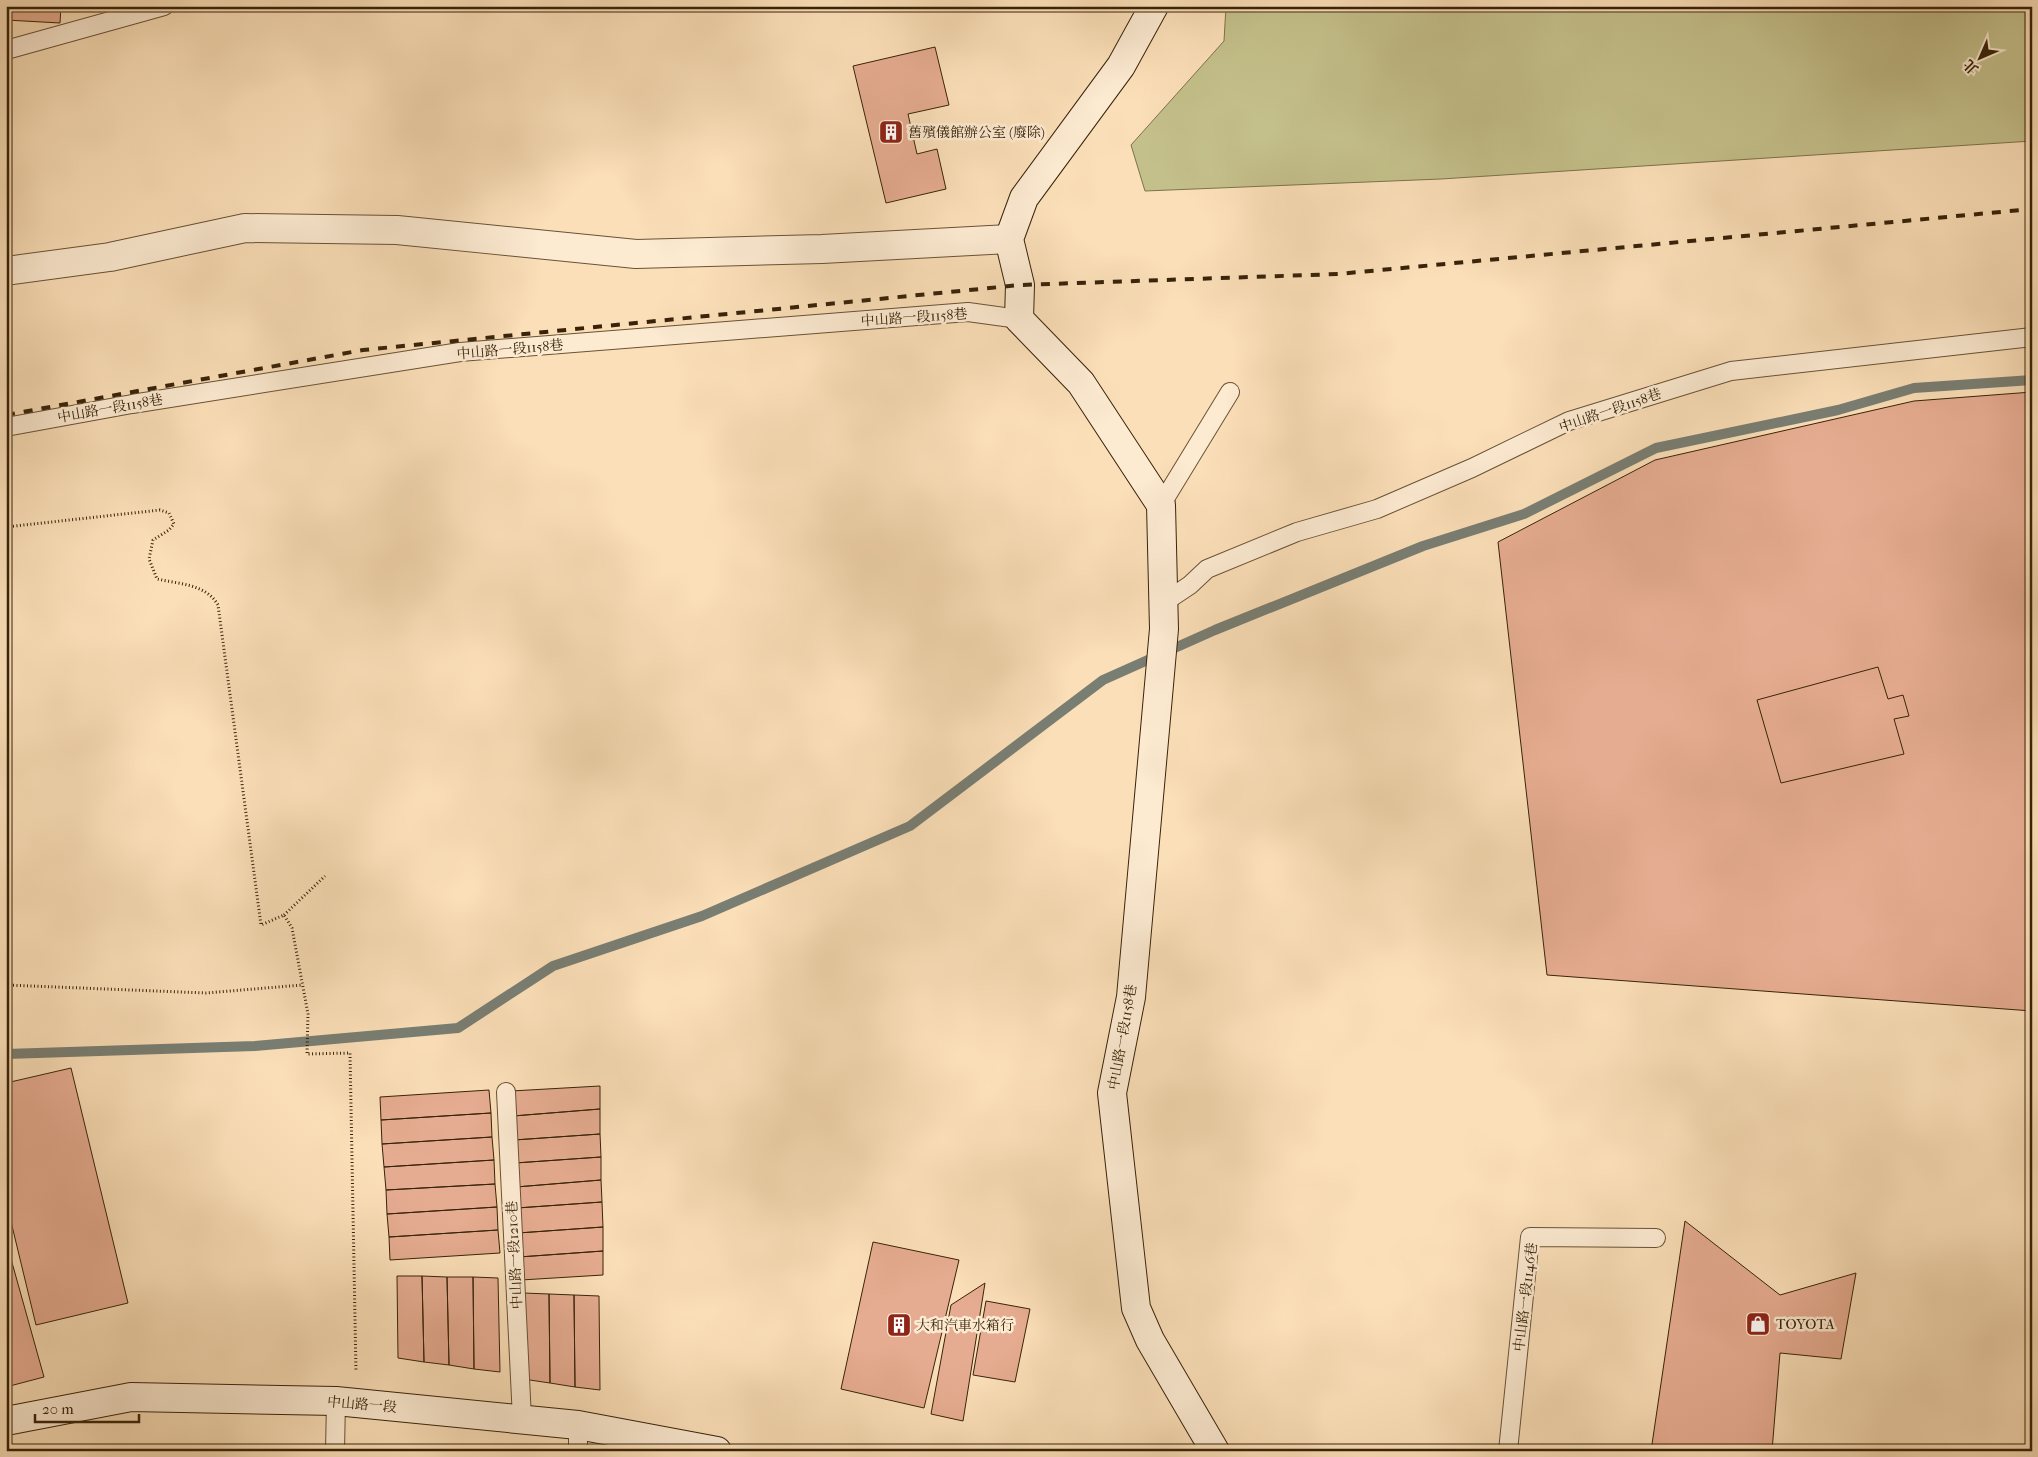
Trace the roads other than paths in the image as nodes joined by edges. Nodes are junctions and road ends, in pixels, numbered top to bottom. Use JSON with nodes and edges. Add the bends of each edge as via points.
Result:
{"nodes":[{"id":1,"x":164,"y":6,"type":"edge"},
{"id":2,"x":1154,"y":6,"type":"edge"},
{"id":3,"x":6,"y":50,"type":"edge"},
{"id":4,"x":1009,"y":240,"type":"junction"},
{"id":5,"x":6,"y":271,"type":"edge"},
{"id":6,"x":1019,"y":319,"type":"junction"},
{"id":7,"x":2032,"y":337,"type":"edge"},
{"id":8,"x":1230,"y":392,"type":"dead end"},
{"id":9,"x":6,"y":427,"type":"edge"},
{"id":10,"x":1161,"y":505,"type":"junction"},
{"id":11,"x":1163,"y":603,"type":"junction"},
{"id":12,"x":506,"y":1092,"type":"dead end"},
{"id":13,"x":1656,"y":1238,"type":"dead end"},
{"id":14,"x":347,"y":1402,"type":"junction"},
{"id":15,"x":522,"y":1419,"type":"junction"},
{"id":16,"x":6,"y":1421,"type":"edge"},
{"id":17,"x":578,"y":1438,"type":"edge"},
{"id":18,"x":335,"y":1451,"type":"edge"},
{"id":19,"x":717,"y":1451,"type":"edge"},
{"id":20,"x":1215,"y":1451,"type":"edge"},
{"id":21,"x":1508,"y":1451,"type":"edge"}],
"edges":[{"from":1,"to":3,"type":"lane"},
{"from":2,"to":4,"type":"street","via":[[1121,66],[1024,198]]},
{"from":4,"to":5,"type":"street","via":[[636,254],[397,230],[245,228],[110,257]]},
{"from":4,"to":6,"type":"street","via":[[1020,285]]},
{"from":6,"to":9,"type":"lane","name":"中山路一段1158巷","via":[[968,312],[460,352]]},
{"from":6,"to":10,"type":"street","via":[[1081,383]]},
{"from":7,"to":11,"type":"lane","name":"中山路一段1158巷","via":[[1721,374],[1569,421],[1377,509],[1297,532],[1207,569]]},
{"from":8,"to":10,"type":"lane"},
{"from":10,"to":11,"type":"street","name":"中山路一段1158巷"},
{"from":11,"to":20,"type":"street","name":"中山路一段1158巷","via":[[1164,636],[1131,998],[1112,1093],[1136,1308],[1150,1340]]},
{"from":12,"to":15,"type":"lane","name":"中山路一段1210巷"},
{"from":13,"to":21,"type":"lane","name":"中山路一段1146巷","via":[[1530,1237]]},
{"from":14,"to":15,"type":"street","name":"中山路一段"},
{"from":14,"to":16,"type":"street","name":"中山路一段","via":[[131,1397]]},
{"from":14,"to":18,"type":"lane"},
{"from":15,"to":17,"type":"street","name":"中山路一段"},
{"from":17,"to":19,"type":"street","name":"中山路一段"}]}
